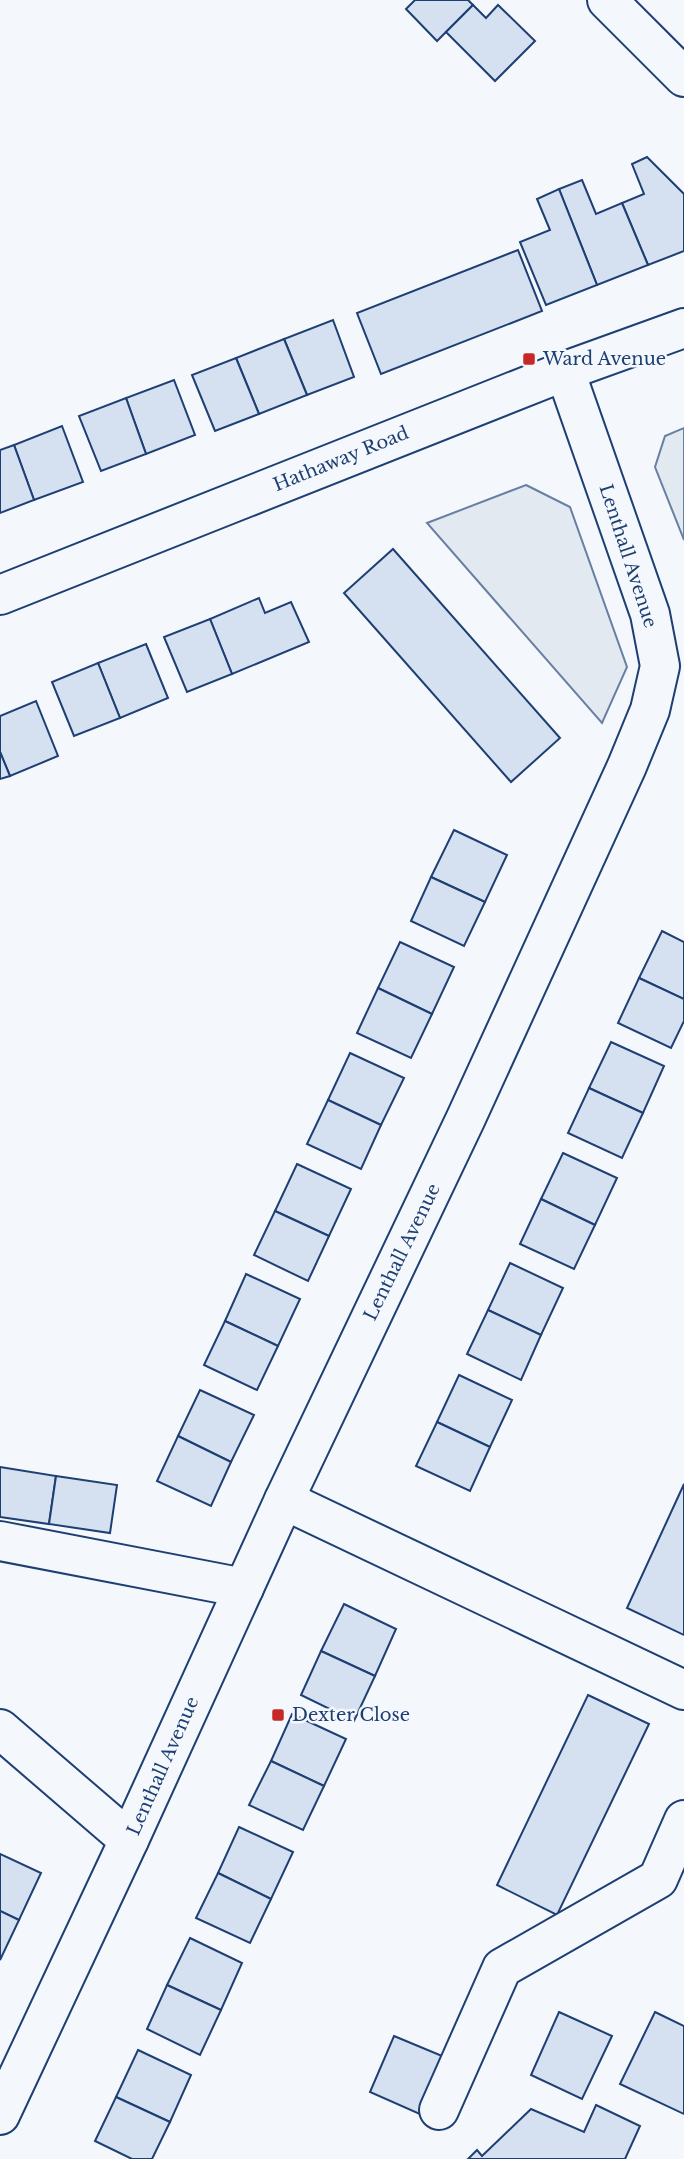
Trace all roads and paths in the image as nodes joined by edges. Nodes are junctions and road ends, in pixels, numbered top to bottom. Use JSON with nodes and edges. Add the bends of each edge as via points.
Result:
{"nodes":[{"id":1,"x":607,"y":0,"type":"edge"},
{"id":2,"x":684,"y":77,"type":"edge"},
{"id":3,"x":684,"y":328,"type":"edge"},
{"id":4,"x":565,"y":371,"type":"junction"},
{"id":5,"x":0,"y":596,"type":"edge"},
{"id":6,"x":284,"y":1500,"type":"junction"},
{"id":7,"x":0,"y":1541,"type":"edge"},
{"id":8,"x":244,"y":1588,"type":"junction"},
{"id":9,"x":684,"y":1689,"type":"edge"},
{"id":10,"x":0,"y":1729,"type":"edge"},
{"id":11,"x":130,"y":1840,"type":"junction"},
{"id":12,"x":680,"y":1841,"type":"edge"},
{"id":13,"x":439,"y":2110,"type":"dead end"},
{"id":14,"x":0,"y":2115,"type":"edge"}],
"edges":[{"from":1,"to":2,"type":"street"},
{"from":3,"to":4,"type":"street","name":"Hathaway Road"},
{"from":4,"to":5,"type":"street","name":"Hathaway Road"},
{"from":4,"to":6,"type":"street","name":"Lenthall Avenue","via":[[650,614],[660,666],[650,710],[466,1118]]},
{"from":6,"to":8,"type":"street","name":"Lenthall Avenue"},
{"from":6,"to":9,"type":"street"},
{"from":7,"to":8,"type":"street"},
{"from":8,"to":11,"type":"street","name":"Lenthall Avenue"},
{"from":10,"to":11,"type":"street"},
{"from":11,"to":14,"type":"street","name":"Lenthall Avenue"},
{"from":12,"to":13,"type":"street","via":[[658,1879],[502,1968]]}]}
